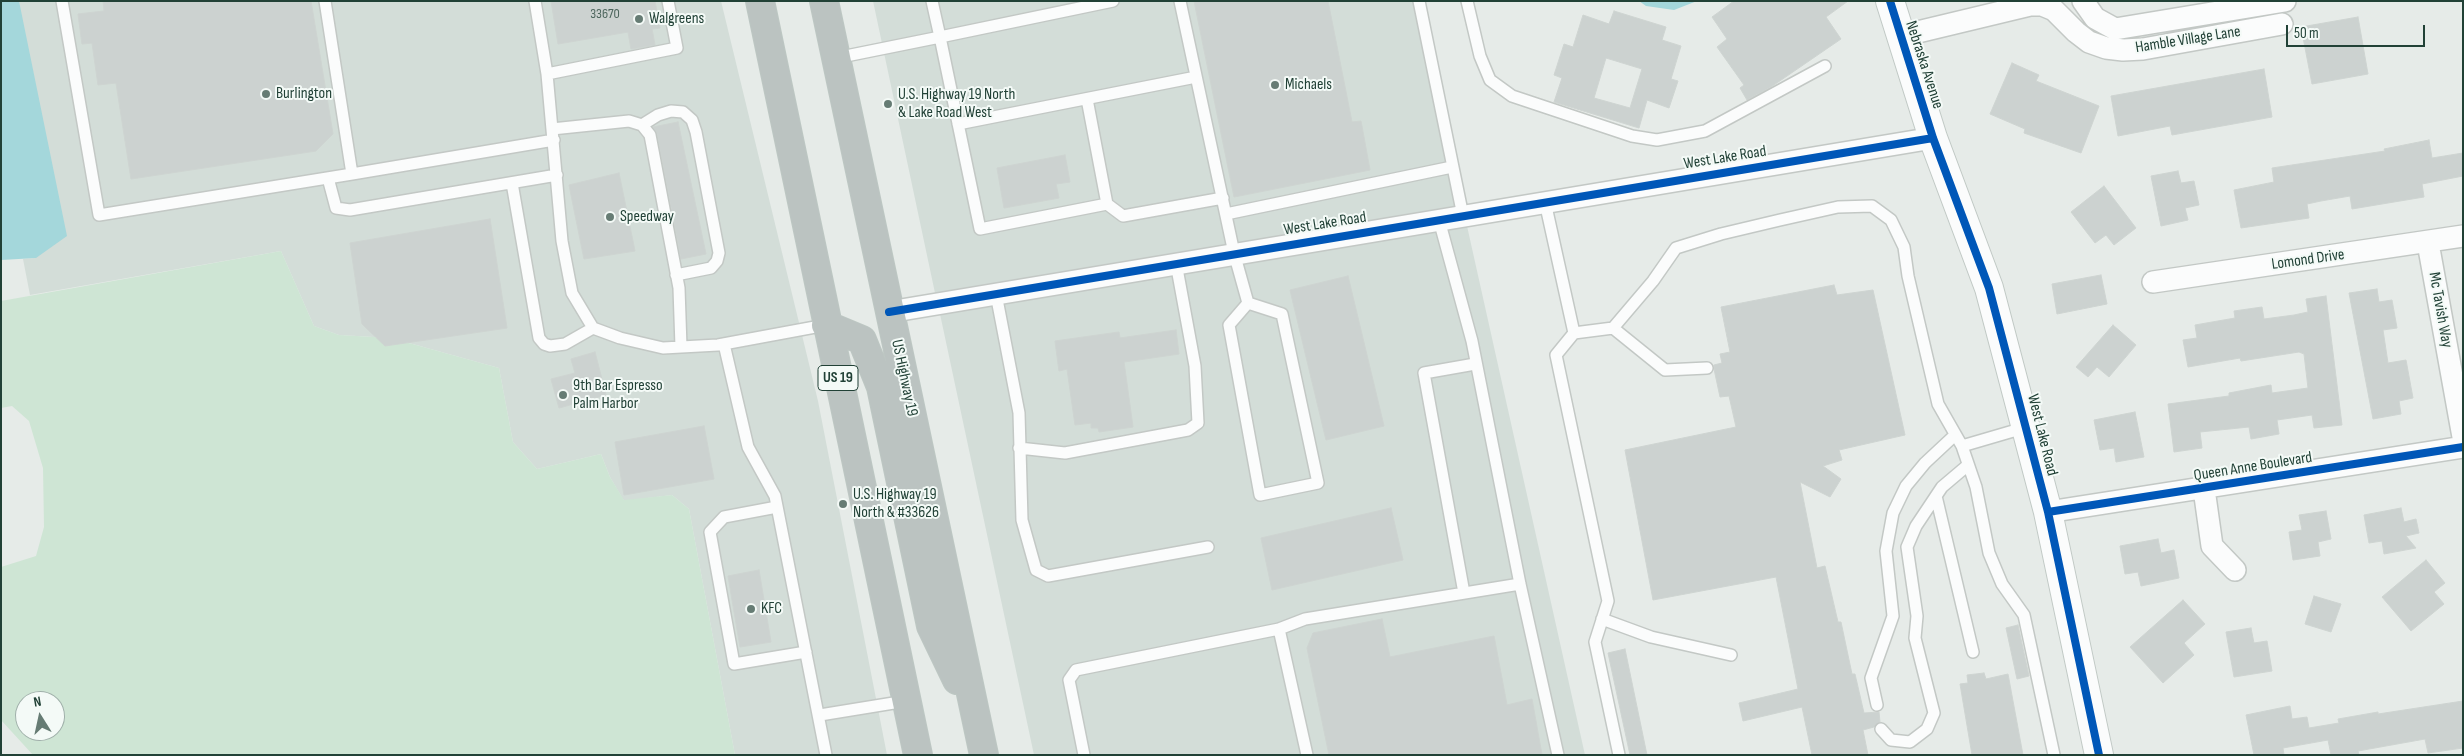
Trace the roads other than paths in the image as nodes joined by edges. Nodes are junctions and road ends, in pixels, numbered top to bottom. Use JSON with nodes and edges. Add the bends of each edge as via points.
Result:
{"nodes":[{"id":1,"x":62,"y":1,"type":"edge"},
{"id":2,"x":325,"y":1,"type":"edge"},
{"id":3,"x":535,"y":1,"type":"edge"},
{"id":4,"x":668,"y":1,"type":"edge"},
{"id":5,"x":760,"y":1,"type":"edge"},
{"id":6,"x":824,"y":1,"type":"edge"},
{"id":7,"x":932,"y":1,"type":"edge"},
{"id":8,"x":1113,"y":1,"type":"edge"},
{"id":9,"x":1180,"y":1,"type":"edge"},
{"id":10,"x":1419,"y":1,"type":"edge"},
{"id":11,"x":1467,"y":1,"type":"edge"},
{"id":12,"x":1890,"y":1,"type":"edge"},
{"id":13,"x":2083,"y":1,"type":"edge"},
{"id":14,"x":2285,"y":1,"type":"edge"},
{"id":15,"x":2282,"y":24,"type":"dead end"},
{"id":16,"x":1901,"y":36,"type":"junction"},
{"id":17,"x":940,"y":37,"type":"junction"},
{"id":18,"x":836,"y":58,"type":"junction"},
{"id":19,"x":1825,"y":66,"type":"dead end"},
{"id":20,"x":547,"y":74,"type":"junction"},
{"id":21,"x":1196,"y":78,"type":"junction"},
{"id":22,"x":1087,"y":99,"type":"junction"},
{"id":23,"x":958,"y":124,"type":"junction"},
{"id":24,"x":642,"y":126,"type":"junction"},
{"id":25,"x":553,"y":135,"type":"junction"},
{"id":26,"x":1933,"y":138,"type":"junction"},
{"id":27,"x":1452,"y":167,"type":"junction"},
{"id":28,"x":352,"y":174,"type":"junction"},
{"id":29,"x":557,"y":175,"type":"junction"},
{"id":30,"x":328,"y":178,"type":"junction"},
{"id":31,"x":512,"y":183,"type":"junction"},
{"id":32,"x":1223,"y":198,"type":"junction"},
{"id":33,"x":1545,"y":202,"type":"junction"},
{"id":34,"x":1107,"y":204,"type":"junction"},
{"id":35,"x":1226,"y":214,"type":"junction"},
{"id":36,"x":1463,"y":216,"type":"junction"},
{"id":37,"x":1439,"y":220,"type":"junction"},
{"id":38,"x":2463,"y":236,"type":"edge"},
{"id":39,"x":2428,"y":243,"type":"junction"},
{"id":40,"x":1234,"y":252,"type":"junction"},
{"id":41,"x":1176,"y":263,"type":"junction"},
{"id":42,"x":676,"y":275,"type":"junction"},
{"id":43,"x":2153,"y":282,"type":"dead end"},
{"id":44,"x":996,"y":294,"type":"junction"},
{"id":45,"x":1248,"y":302,"type":"junction"},
{"id":46,"x":889,"y":312,"type":"junction"},
{"id":47,"x":826,"y":325,"type":"junction"},
{"id":48,"x":594,"y":328,"type":"junction"},
{"id":49,"x":1613,"y":328,"type":"junction"},
{"id":50,"x":1574,"y":333,"type":"junction"},
{"id":51,"x":724,"y":344,"type":"junction"},
{"id":52,"x":681,"y":347,"type":"junction"},
{"id":53,"x":1475,"y":364,"type":"junction"},
{"id":54,"x":1707,"y":368,"type":"dead end"},
{"id":55,"x":2027,"y":427,"type":"junction"},
{"id":56,"x":1955,"y":435,"type":"junction"},
{"id":57,"x":2463,"y":436,"type":"edge"},
{"id":58,"x":1962,"y":446,"type":"junction"},
{"id":59,"x":1019,"y":448,"type":"junction"},
{"id":60,"x":2463,"y":448,"type":"edge"},
{"id":61,"x":1968,"y":465,"type":"junction"},
{"id":62,"x":2204,"y":489,"type":"junction"},
{"id":63,"x":1936,"y":496,"type":"junction"},
{"id":64,"x":777,"y":506,"type":"junction"},
{"id":65,"x":2048,"y":512,"type":"junction"},
{"id":66,"x":1208,"y":547,"type":"dead end"},
{"id":67,"x":2235,"y":570,"type":"dead end"},
{"id":68,"x":1520,"y":584,"type":"junction"},
{"id":69,"x":1464,"y":593,"type":"junction"},
{"id":70,"x":1602,"y":619,"type":"junction"},
{"id":71,"x":1279,"y":629,"type":"junction"},
{"id":72,"x":806,"y":652,"type":"junction"},
{"id":73,"x":1972,"y":652,"type":"dead end"},
{"id":74,"x":1732,"y":654,"type":"dead end"},
{"id":75,"x":906,"y":701,"type":"junction"},
{"id":76,"x":1877,"y":705,"type":"dead end"},
{"id":77,"x":820,"y":715,"type":"junction"},
{"id":78,"x":976,"y":719,"type":"junction"},
{"id":79,"x":1881,"y":729,"type":"dead end"},
{"id":80,"x":826,"y":755,"type":"edge"},
{"id":81,"x":918,"y":755,"type":"edge"},
{"id":82,"x":984,"y":755,"type":"edge"},
{"id":83,"x":1084,"y":755,"type":"edge"},
{"id":84,"x":1308,"y":755,"type":"edge"},
{"id":85,"x":1558,"y":755,"type":"edge"},
{"id":86,"x":1619,"y":755,"type":"edge"},
{"id":87,"x":2054,"y":755,"type":"edge"},
{"id":88,"x":2100,"y":755,"type":"edge"}],
"edges":[{"from":1,"to":30,"type":"lane","via":[[99,215]]},
{"from":2,"to":28,"type":"lane"},
{"from":3,"to":20,"type":"lane"},
{"from":4,"to":20,"type":"lane","via":[[677,48]]},
{"from":5,"to":47,"type":"highway","number":"US 19"},
{"from":6,"to":18,"type":"highway","name":"US Highway 19"},
{"from":7,"to":17,"type":"lane"},
{"from":8,"to":17,"type":"lane"},
{"from":9,"to":21,"type":"lane"},
{"from":10,"to":27,"type":"lane"},
{"from":11,"to":19,"type":"lane","via":[[1480,56],[1490,80],[1512,96],[1632,136],[1657,140],[1705,131]]},
{"from":12,"to":16,"type":"street","name":"Nebraska Avenue"},
{"from":13,"to":14,"type":"street","via":[[2095,18],[2115,29]]},
{"from":15,"to":16,"type":"street","name":"Hamble Village Lane","via":[[2123,50],[2090,42],[2054,10],[2030,5]]},
{"from":16,"to":26,"type":"street","name":"Nebraska Avenue"},
{"from":17,"to":18,"type":"lane"},
{"from":17,"to":23,"type":"lane"},
{"from":18,"to":46,"type":"highway","name":"US Highway 19"},
{"from":20,"to":25,"type":"lane"},
{"from":21,"to":22,"type":"lane"},
{"from":21,"to":32,"type":"lane"},
{"from":22,"to":23,"type":"lane"},
{"from":22,"to":34,"type":"lane"},
{"from":23,"to":34,"type":"lane","via":[[980,229]]},
{"from":24,"to":25,"type":"lane","via":[[629,121]]},
{"from":24,"to":42,"type":"lane","via":[[650,135]]},
{"from":24,"to":42,"type":"lane","via":[[658,115],[683,112],[692,120],[696,132],[719,253],[711,268]]},
{"from":25,"to":28,"type":"lane"},
{"from":25,"to":29,"type":"lane"},
{"from":26,"to":33,"type":"street","name":"West Lake Road"},
{"from":26,"to":55,"type":"street","name":"West Lake Road","via":[[1989,288]]},
{"from":27,"to":35,"type":"lane"},
{"from":27,"to":36,"type":"lane"},
{"from":28,"to":30,"type":"lane"},
{"from":29,"to":31,"type":"lane"},
{"from":29,"to":48,"type":"lane","via":[[562,241],[572,293]]},
{"from":30,"to":31,"type":"lane","via":[[336,208],[350,210]]},
{"from":31,"to":48,"type":"lane","via":[[539,338],[550,346],[565,344]]},
{"from":32,"to":34,"type":"lane","via":[[1123,216]]},
{"from":32,"to":35,"type":"lane"},
{"from":33,"to":36,"type":"street","name":"West Lake Road"},
{"from":33,"to":50,"type":"lane"},
{"from":35,"to":40,"type":"lane"},
{"from":36,"to":37,"type":"street","name":"West Lake Road"},
{"from":37,"to":40,"type":"street","name":"West Lake Road"},
{"from":37,"to":53,"type":"lane","via":[[1472,341]]},
{"from":38,"to":39,"type":"street","name":"Lomond Drive"},
{"from":39,"to":43,"type":"street","name":"Lomond Drive"},
{"from":39,"to":57,"type":"street","name":"Mc Tavish Way"},
{"from":40,"to":41,"type":"street","name":"West Lake Road"},
{"from":40,"to":45,"type":"lane"},
{"from":41,"to":44,"type":"street","name":"West Lake Road"},
{"from":41,"to":59,"type":"lane","via":[[1195,366],[1198,423],[1188,430],[1065,453]]},
{"from":42,"to":52,"type":"lane"},
{"from":44,"to":46,"type":"street","name":"West Lake Road"},
{"from":44,"to":59,"type":"lane","via":[[1019,413]]},
{"from":45,"to":45,"type":"lane","via":[[1229,325],[1260,496],[1318,483],[1282,314]]},
{"from":46,"to":78,"type":"highway","name":"US Highway 19"},
{"from":47,"to":51,"type":"lane"},
{"from":47,"to":75,"type":"highway","number":"US 19"},
{"from":47,"to":78,"type":"highway","via":[[862,340],[881,387],[931,626]]},
{"from":48,"to":52,"type":"lane","via":[[654,346]]},
{"from":49,"to":50,"type":"lane"},
{"from":49,"to":54,"type":"lane","via":[[1665,370]]},
{"from":49,"to":56,"type":"lane","via":[[1676,248],[1780,220],[1838,208],[1872,206],[1891,220],[1904,247],[1938,404]]},
{"from":50,"to":70,"type":"lane","via":[[1556,355],[1608,601]]},
{"from":51,"to":52,"type":"lane"},
{"from":51,"to":64,"type":"lane","via":[[748,447],[766,477]]},
{"from":53,"to":68,"type":"lane"},
{"from":53,"to":69,"type":"lane","via":[[1424,373]]},
{"from":55,"to":58,"type":"lane"},
{"from":55,"to":65,"type":"street","name":"West Lake Road"},
{"from":56,"to":58,"type":"lane"},
{"from":56,"to":76,"type":"lane","via":[[1906,486],[1892,512],[1886,551],[1893,616],[1871,678]]},
{"from":58,"to":61,"type":"lane"},
{"from":59,"to":66,"type":"lane","via":[[1022,520],[1036,570],[1048,576]]},
{"from":60,"to":62,"type":"street","name":"Queen Anne Boulevard"},
{"from":61,"to":63,"type":"lane"},
{"from":61,"to":87,"type":"lane","via":[[1976,487],[1989,553],[2002,584],[2024,615]]},
{"from":62,"to":65,"type":"street","name":"Queen Anne Boulevard"},
{"from":62,"to":67,"type":"street","via":[[2212,546]]},
{"from":63,"to":73,"type":"lane"},
{"from":63,"to":79,"type":"lane","via":[[1916,526],[1908,547],[1917,616],[1915,638],[1934,714],[1926,729],[1910,742],[1891,740]]},
{"from":64,"to":72,"type":"lane"},
{"from":64,"to":72,"type":"lane","via":[[724,517],[710,532],[734,664]]},
{"from":65,"to":88,"type":"street","name":"West Lake Road"},
{"from":68,"to":69,"type":"lane"},
{"from":68,"to":85,"type":"lane"},
{"from":69,"to":71,"type":"lane","via":[[1305,619]]},
{"from":70,"to":74,"type":"lane","via":[[1651,637]]},
{"from":70,"to":86,"type":"lane","via":[[1595,642]]},
{"from":71,"to":83,"type":"lane","via":[[1076,670],[1069,680]]},
{"from":71,"to":84,"type":"lane"},
{"from":72,"to":77,"type":"lane"},
{"from":75,"to":77,"type":"lane"},
{"from":75,"to":81,"type":"highway","number":"US 19"},
{"from":77,"to":80,"type":"lane"},
{"from":78,"to":82,"type":"highway","name":"US Highway 19"}]}
